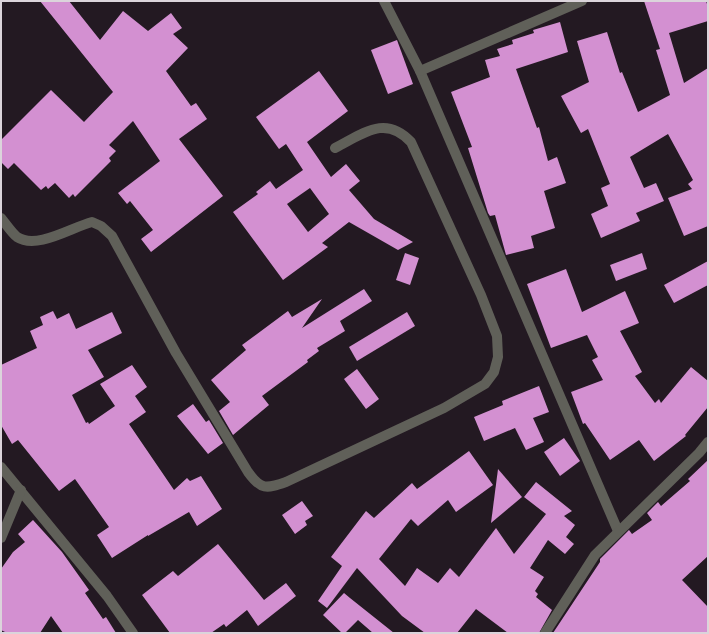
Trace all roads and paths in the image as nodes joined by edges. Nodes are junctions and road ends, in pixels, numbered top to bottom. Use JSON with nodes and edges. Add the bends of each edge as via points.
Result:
{"nodes":[{"id":1,"x":384,"y":1,"type":"edge"},
{"id":2,"x":582,"y":1,"type":"edge"},
{"id":3,"x":420,"y":71,"type":"junction"},
{"id":4,"x":335,"y":148,"type":"dead end"},
{"id":5,"x":1,"y":218,"type":"edge"},
{"id":6,"x":708,"y":442,"type":"edge"},
{"id":7,"x":1,"y":467,"type":"edge"},
{"id":8,"x":21,"y":490,"type":"junction"},
{"id":9,"x":618,"y":531,"type":"junction"},
{"id":10,"x":1,"y":538,"type":"edge"},
{"id":11,"x":133,"y":633,"type":"edge"},
{"id":12,"x":545,"y":633,"type":"edge"}],
"edges":[{"from":1,"to":3,"type":"street"},
{"from":2,"to":3,"type":"street"},
{"from":3,"to":9,"type":"street"},
{"from":4,"to":5,"type":"street","via":[[378,127],[396,130],[411,142],[481,295],[497,336],[498,357],[494,372],[485,384],[474,392],[379,439],[271,487],[263,487],[248,472],[176,353],[112,236],[92,222],[46,239],[30,241],[18,237]]},
{"from":6,"to":9,"type":"street"},
{"from":7,"to":8,"type":"street"},
{"from":8,"to":10,"type":"street"},
{"from":8,"to":11,"type":"street","via":[[107,596]]},
{"from":9,"to":12,"type":"street","via":[[595,555]]}]}
